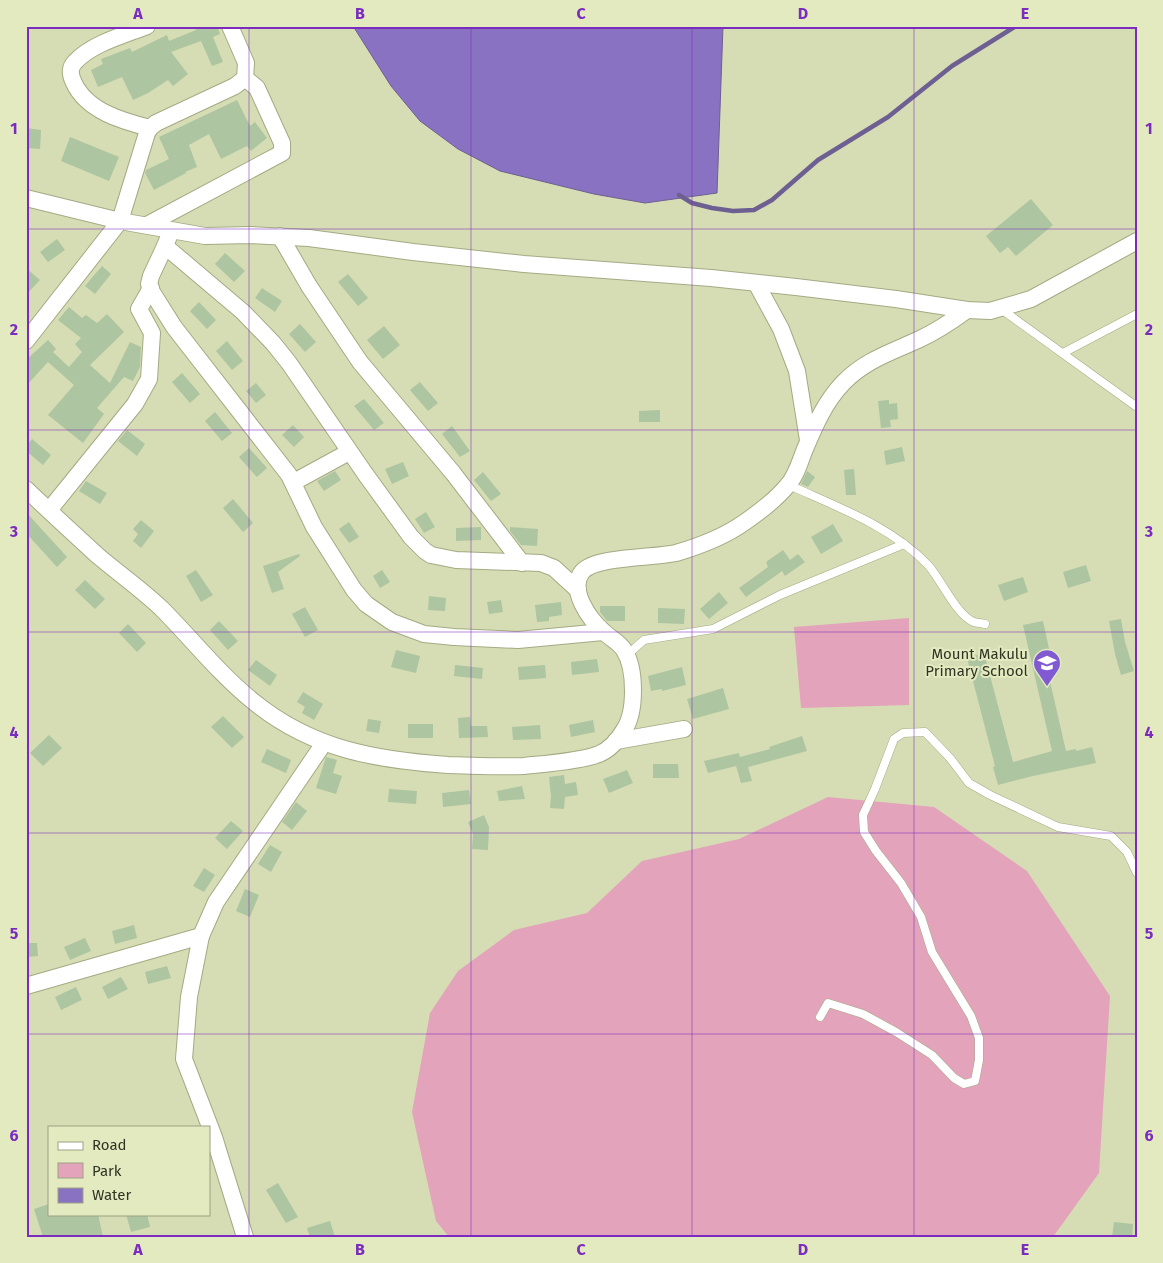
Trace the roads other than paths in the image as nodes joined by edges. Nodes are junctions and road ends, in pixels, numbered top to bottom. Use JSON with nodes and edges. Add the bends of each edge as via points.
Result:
{"nodes":[{"id":1,"x":146,"y":26,"type":"edge"},
{"id":2,"x":230,"y":26,"type":"edge"},
{"id":3,"x":245,"y":78,"type":"junction"},
{"id":4,"x":150,"y":128,"type":"junction"},
{"id":5,"x":26,"y":198,"type":"edge"},
{"id":6,"x":120,"y":221,"type":"junction"},
{"id":7,"x":147,"y":225,"type":"junction"},
{"id":8,"x":171,"y":231,"type":"junction"},
{"id":9,"x":280,"y":236,"type":"junction"},
{"id":10,"x":1137,"y":241,"type":"edge"},
{"id":11,"x":165,"y":246,"type":"junction"},
{"id":12,"x":756,"y":283,"type":"junction"},
{"id":13,"x":151,"y":288,"type":"junction"},
{"id":14,"x":1000,"y":308,"type":"junction"},
{"id":15,"x":968,"y":310,"type":"junction"},
{"id":16,"x":1137,"y":314,"type":"edge"},
{"id":17,"x":26,"y":342,"type":"edge"},
{"id":18,"x":1062,"y":353,"type":"junction"},
{"id":19,"x":1137,"y":407,"type":"edge"},
{"id":20,"x":808,"y":440,"type":"junction"},
{"id":21,"x":349,"y":452,"type":"junction"},
{"id":22,"x":294,"y":482,"type":"junction"},
{"id":23,"x":789,"y":484,"type":"junction"},
{"id":24,"x":26,"y":488,"type":"edge"},
{"id":25,"x":50,"y":509,"type":"junction"},
{"id":26,"x":904,"y":544,"type":"junction"},
{"id":27,"x":522,"y":563,"type":"junction"},
{"id":28,"x":582,"y":572,"type":"junction"},
{"id":29,"x":562,"y":575,"type":"junction"},
{"id":30,"x":578,"y":590,"type":"junction"},
{"id":31,"x":985,"y":624,"type":"dead end"},
{"id":32,"x":596,"y":629,"type":"junction"},
{"id":33,"x":627,"y":654,"type":"junction"},
{"id":34,"x":684,"y":729,"type":"dead end"},
{"id":35,"x":616,"y":741,"type":"junction"},
{"id":36,"x":324,"y":743,"type":"junction"},
{"id":37,"x":1137,"y":873,"type":"edge"},
{"id":38,"x":202,"y":936,"type":"junction"},
{"id":39,"x":26,"y":986,"type":"edge"},
{"id":40,"x":820,"y":1017,"type":"dead end"},
{"id":41,"x":209,"y":1126,"type":"edge"},
{"id":42,"x":210,"y":1127,"type":"edge"},
{"id":43,"x":246,"y":1237,"type":"edge"}],
"edges":[{"from":1,"to":4,"type":"street","via":[[91,49],[74,63],[70,73],[82,96],[96,107]]},
{"from":2,"to":3,"type":"street","via":[[246,63]]},
{"from":3,"to":4,"type":"street"},
{"from":3,"to":7,"type":"street","via":[[257,88],[282,143],[282,153]]},
{"from":4,"to":6,"type":"street"},
{"from":5,"to":6,"type":"street"},
{"from":6,"to":7,"type":"street"},
{"from":6,"to":17,"type":"street"},
{"from":7,"to":8,"type":"street"},
{"from":8,"to":9,"type":"street","via":[[206,236]]},
{"from":8,"to":11,"type":"street"},
{"from":9,"to":12,"type":"street","via":[[515,263]]},
{"from":9,"to":27,"type":"street","via":[[360,362],[453,473]]},
{"from":10,"to":14,"type":"street","via":[[1030,299]]},
{"from":11,"to":13,"type":"street","via":[[151,276]]},
{"from":11,"to":21,"type":"street","via":[[243,312],[273,343]]},
{"from":12,"to":15,"type":"street"},
{"from":12,"to":20,"type":"street","via":[[781,329],[797,372]]},
{"from":13,"to":22,"type":"street","via":[[174,327]]},
{"from":13,"to":25,"type":"street","via":[[138,309],[152,333],[149,379],[135,404]]},
{"from":14,"to":15,"type":"street"},
{"from":14,"to":18,"type":"lane"},
{"from":15,"to":20,"type":"street","via":[[943,328],[860,367],[828,402]]},
{"from":16,"to":18,"type":"lane"},
{"from":18,"to":19,"type":"lane"},
{"from":20,"to":23,"type":"street"},
{"from":21,"to":22,"type":"street"},
{"from":21,"to":27,"type":"street","via":[[425,551],[456,560]]},
{"from":22,"to":32,"type":"street","via":[[314,527],[354,590],[366,604],[392,622],[424,634],[500,640]]},
{"from":23,"to":26,"type":"lane","via":[[864,519]]},
{"from":23,"to":28,"type":"street","via":[[746,522],[720,537],[673,554],[594,564]]},
{"from":24,"to":25,"type":"street"},
{"from":25,"to":36,"type":"street","via":[[97,555],[158,606],[243,693],[277,718]]},
{"from":26,"to":31,"type":"lane","via":[[929,566],[964,616]]},
{"from":26,"to":33,"type":"lane","via":[[780,595],[713,629],[644,640]]},
{"from":27,"to":29,"type":"street","via":[[548,565]]},
{"from":28,"to":29,"type":"street"},
{"from":28,"to":30,"type":"street"},
{"from":29,"to":30,"type":"street"},
{"from":30,"to":32,"type":"street"},
{"from":32,"to":33,"type":"street"},
{"from":33,"to":35,"type":"street","via":[[633,701],[626,728]]},
{"from":34,"to":35,"type":"street"},
{"from":35,"to":36,"type":"street","via":[[597,755],[538,765],[510,766],[389,760]]},
{"from":36,"to":38,"type":"street","via":[[216,902]]},
{"from":37,"to":40,"type":"lane","via":[[1127,852],[1111,836],[1058,827],[990,795],[969,783],[925,732],[903,733],[894,739],[863,815],[864,832],[901,882],[921,917],[932,952],[971,1016],[979,1038],[975,1081],[964,1084],[932,1055],[863,1014],[828,1003]]},
{"from":38,"to":39,"type":"street"},
{"from":38,"to":41,"type":"street","via":[[189,997],[184,1059]]},
{"from":42,"to":43,"type":"street"}]}
